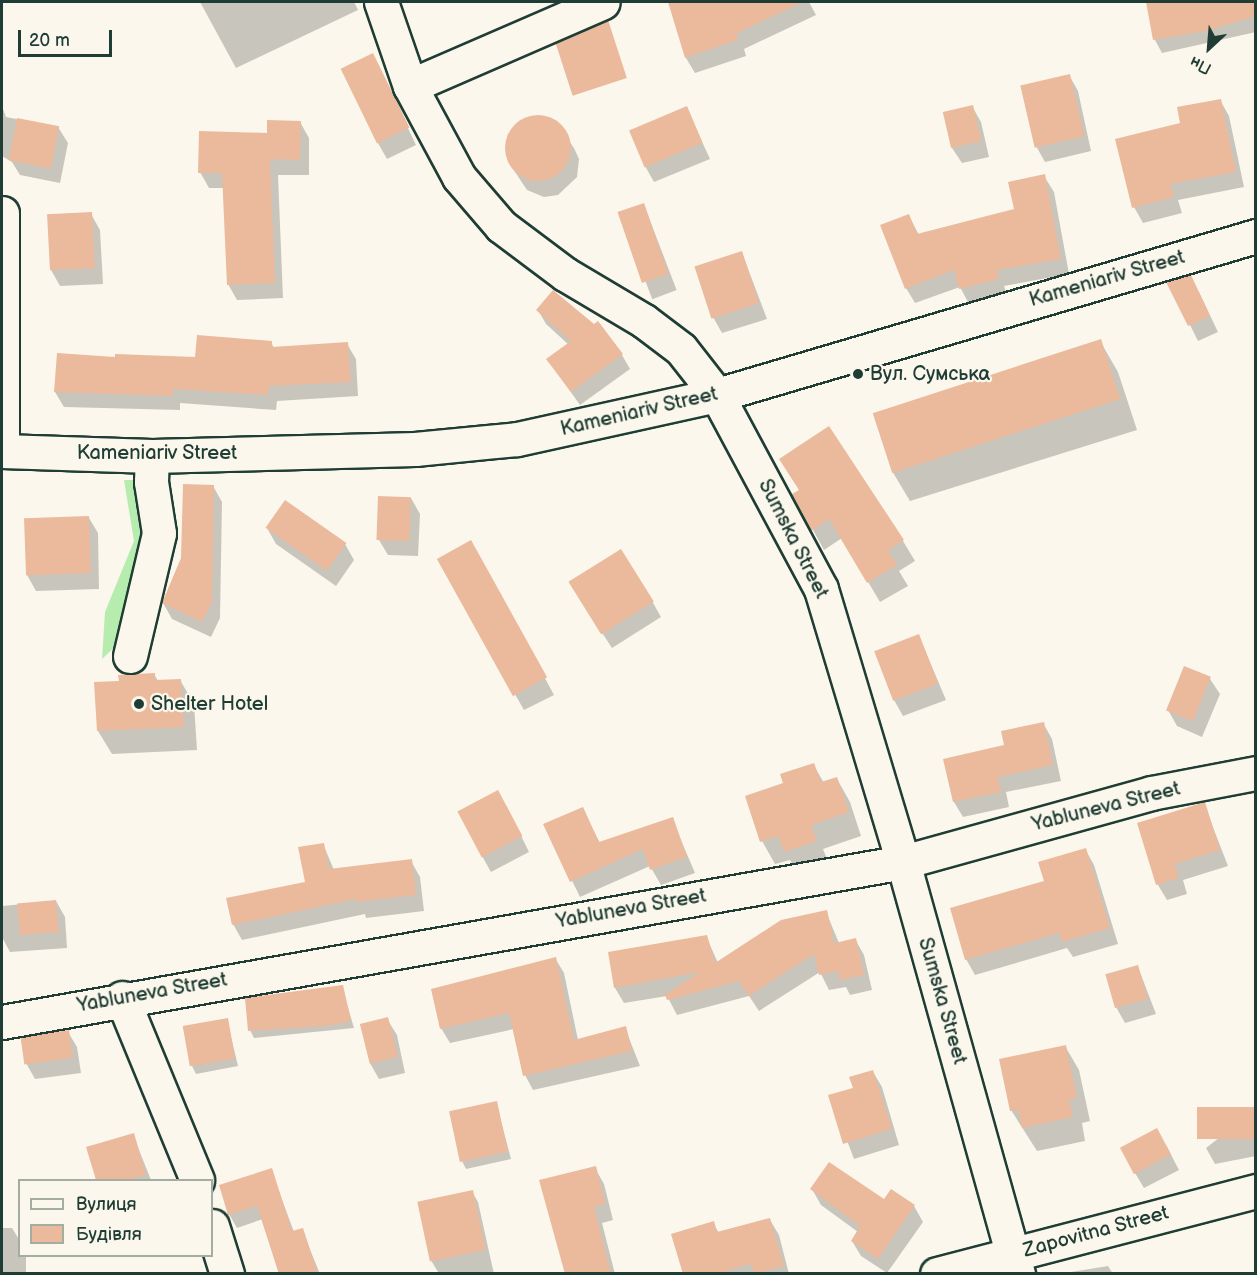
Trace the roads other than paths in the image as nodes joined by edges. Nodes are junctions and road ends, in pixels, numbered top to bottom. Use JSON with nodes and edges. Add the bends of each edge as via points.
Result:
{"nodes":[{"id":1,"x":381,"y":2,"type":"edge"},
{"id":2,"x":603,"y":2,"type":"edge"},
{"id":3,"x":410,"y":86,"type":"junction"},
{"id":4,"x":2,"y":213,"type":"edge"},
{"id":5,"x":1256,"y":236,"type":"edge"},
{"id":6,"x":717,"y":395,"type":"junction"},
{"id":7,"x":2,"y":444,"type":"edge"},
{"id":8,"x":2,"y":451,"type":"edge"},
{"id":9,"x":152,"y":456,"type":"junction"},
{"id":10,"x":130,"y":656,"type":"dead end"},
{"id":11,"x":1256,"y":774,"type":"edge"},
{"id":12,"x":903,"y":862,"type":"junction"},
{"id":13,"x":122,"y":998,"type":"junction"},
{"id":14,"x":2,"y":1022,"type":"edge"},
{"id":15,"x":197,"y":1179,"type":"edge"},
{"id":16,"x":1256,"y":1191,"type":"edge"},
{"id":17,"x":213,"y":1229,"type":"edge"},
{"id":18,"x":1015,"y":1264,"type":"edge"},
{"id":19,"x":227,"y":1274,"type":"edge"},
{"id":20,"x":937,"y":1274,"type":"edge"}],
"edges":[{"from":1,"to":3,"type":"street","name":"Sumska Street"},
{"from":2,"to":3,"type":"street"},
{"from":3,"to":6,"type":"street","name":"Sumska Street","via":[[459,177],[501,226],[565,274],[644,321],[681,349]]},
{"from":4,"to":7,"type":"street"},
{"from":5,"to":6,"type":"street","name":"Kameniariv Street"},
{"from":6,"to":9,"type":"street","name":"Kameniariv Street","via":[[517,439],[415,449]]},
{"from":6,"to":12,"type":"street","name":"Sumska Street","via":[[821,589]]},
{"from":8,"to":9,"type":"street","name":"Kameniariv Street"},
{"from":9,"to":10,"type":"street","via":[[151,482],[159,534]]},
{"from":11,"to":12,"type":"street","name":"Yabluneva Street","via":[[1151,793]]},
{"from":12,"to":13,"type":"street","name":"Yabluneva Street"},
{"from":12,"to":18,"type":"street","name":"Sumska Street"},
{"from":13,"to":14,"type":"street","name":"Yabluneva Street"},
{"from":13,"to":15,"type":"street"},
{"from":16,"to":18,"type":"street","name":"Zapovitna Street"},
{"from":17,"to":19,"type":"street"},
{"from":18,"to":20,"type":"street","name":"Zapovitna Street"}]}
